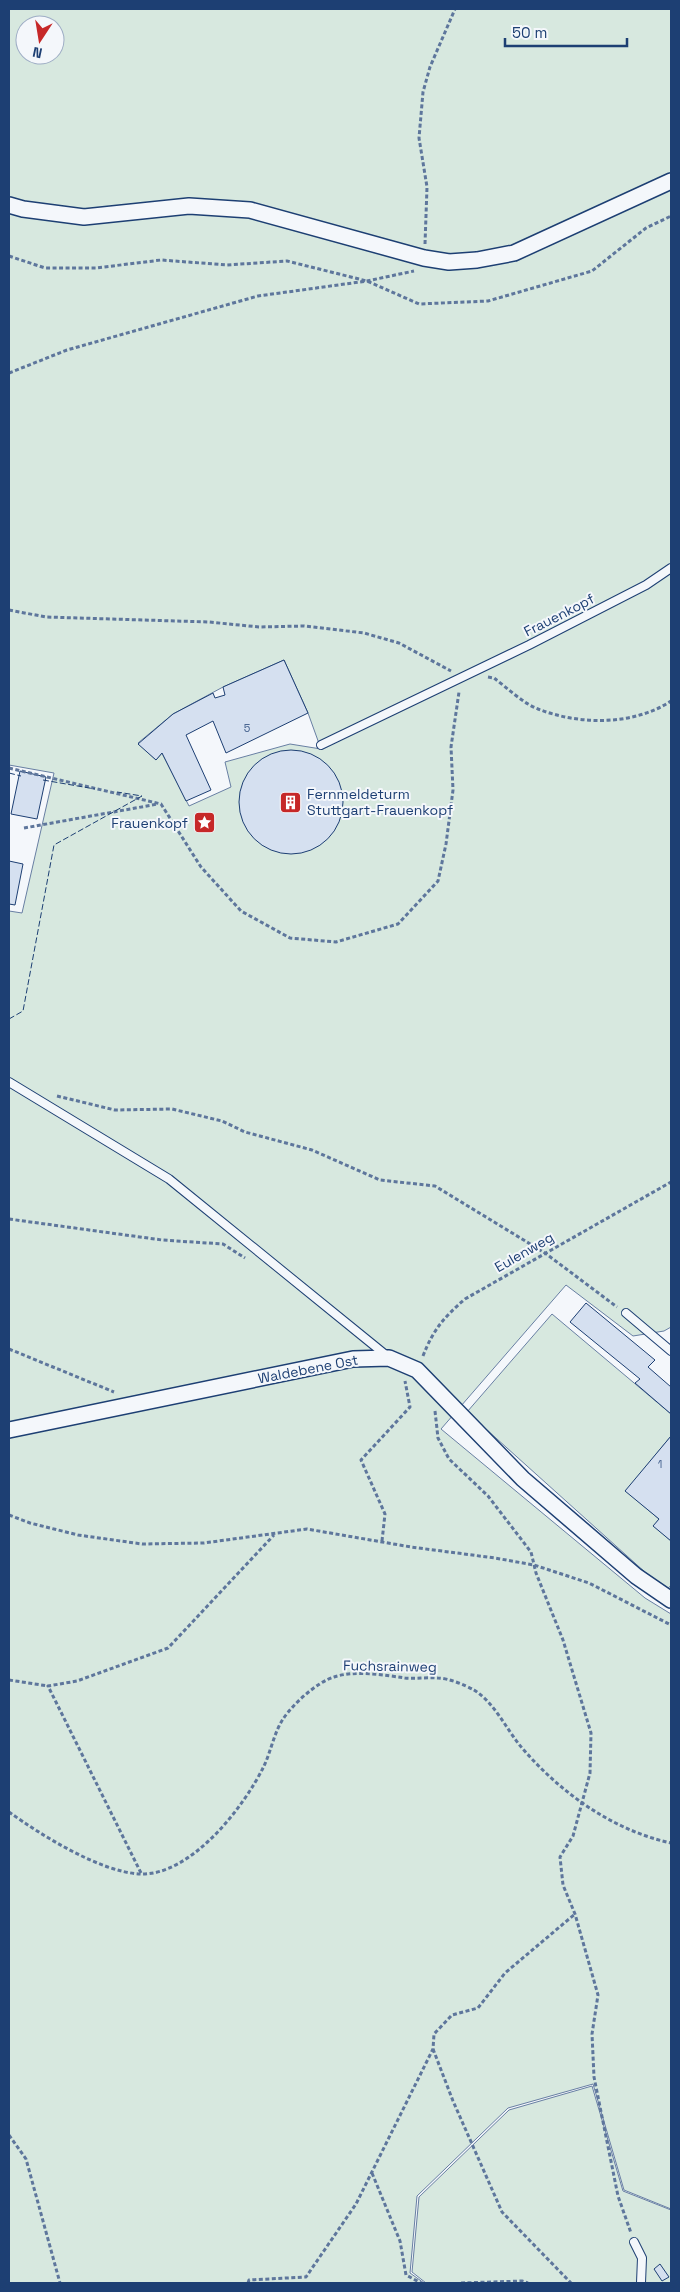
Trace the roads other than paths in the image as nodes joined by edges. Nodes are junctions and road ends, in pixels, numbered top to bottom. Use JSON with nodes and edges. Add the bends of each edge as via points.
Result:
{"nodes":[{"id":1,"x":671,"y":181,"type":"edge"},
{"id":2,"x":9,"y":205,"type":"edge"},
{"id":3,"x":671,"y":568,"type":"edge"},
{"id":4,"x":321,"y":745,"type":"dead end"},
{"id":5,"x":9,"y":1082,"type":"edge"},
{"id":6,"x":626,"y":1314,"type":"road end"},
{"id":7,"x":671,"y":1351,"type":"edge"},
{"id":8,"x":389,"y":1358,"type":"junction"},
{"id":9,"x":9,"y":1430,"type":"edge"},
{"id":10,"x":671,"y":1600,"type":"edge"},
{"id":11,"x":634,"y":2242,"type":"road end"},
{"id":12,"x":641,"y":2283,"type":"edge"}],
"edges":[{"from":1,"to":2,"type":"street","via":[[514,253],[449,262],[250,210],[189,206],[84,217]]},
{"from":3,"to":4,"type":"lane","name":"Frauenkopf","via":[[646,585],[529,645]]},
{"from":5,"to":8,"type":"lane","via":[[168,1179]]},
{"from":6,"to":7,"type":"lane"},
{"from":8,"to":9,"type":"street","name":"Waldebene Ost","via":[[353,1359]]},
{"from":8,"to":10,"type":"street","name":"Waldebene Ost","via":[[417,1370],[523,1480],[636,1576]]},
{"from":11,"to":12,"type":"lane","via":[[642,2258]]}]}
